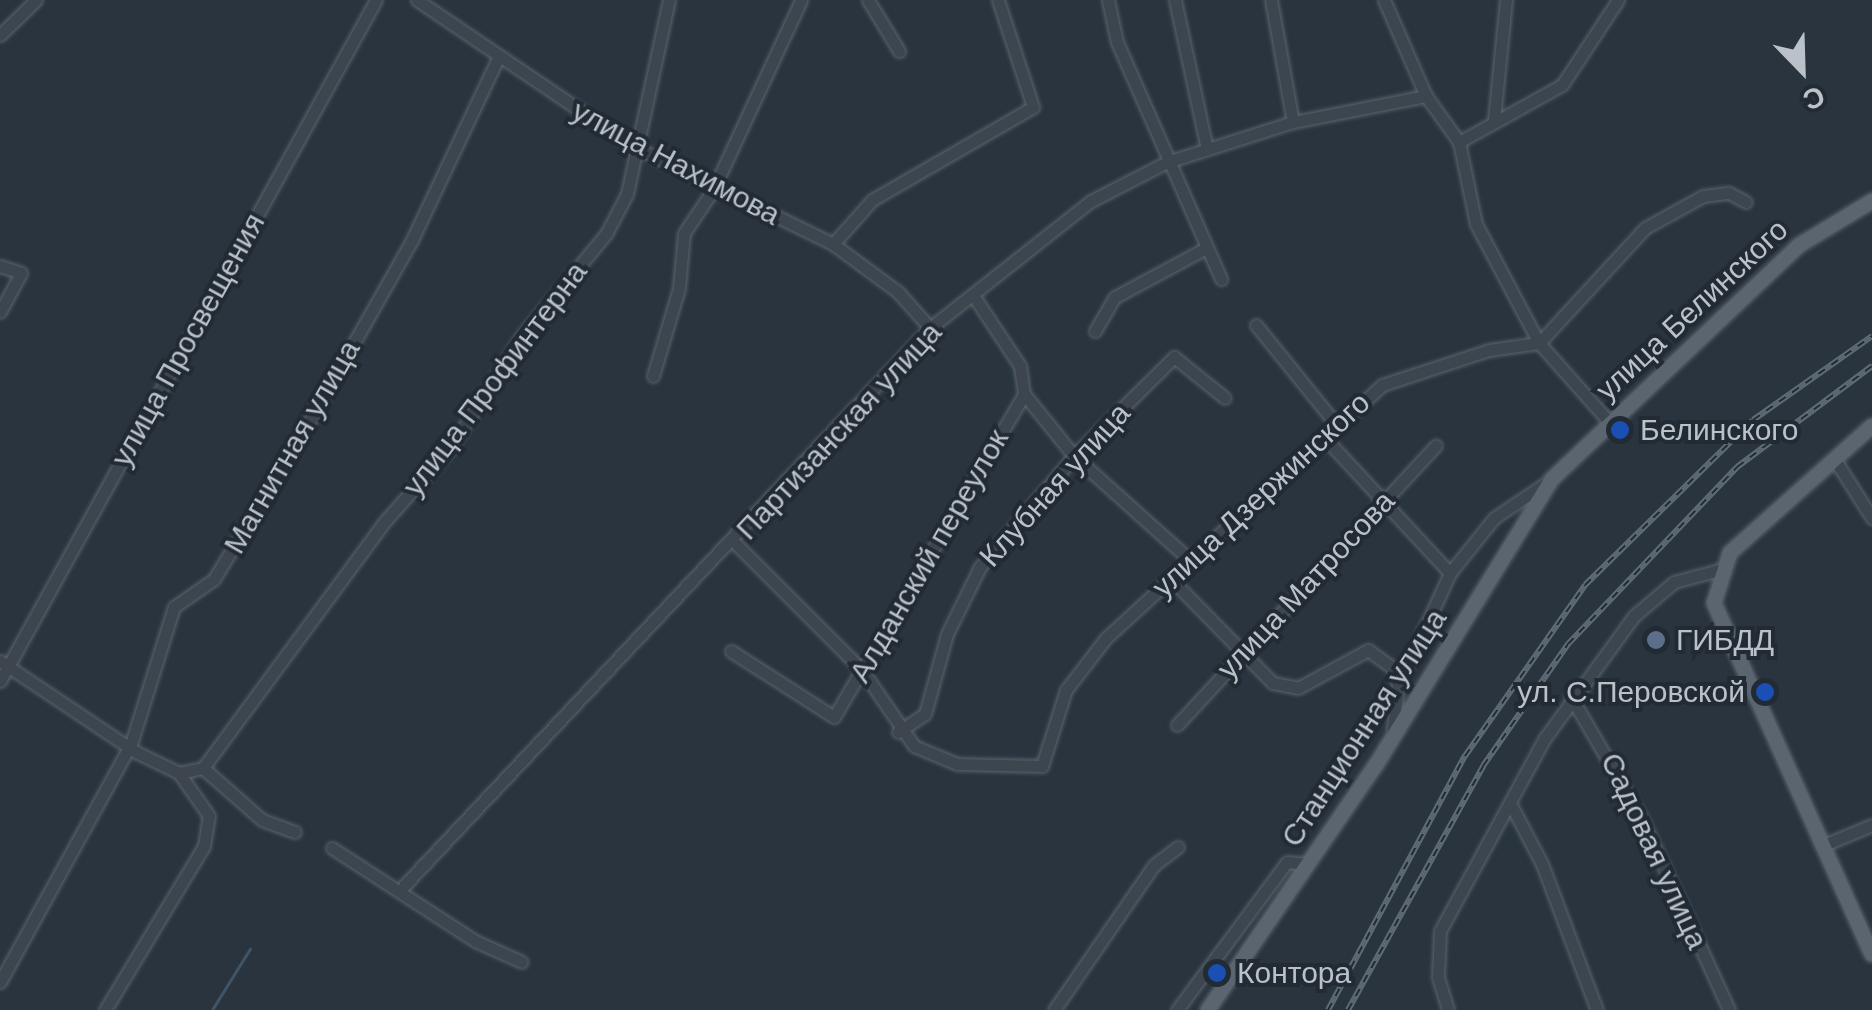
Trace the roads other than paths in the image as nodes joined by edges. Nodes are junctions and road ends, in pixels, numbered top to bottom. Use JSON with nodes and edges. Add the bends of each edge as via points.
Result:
{"nodes":[{"id":1,"x":36,"y":0,"type":"edge"},
{"id":2,"x":376,"y":0,"type":"edge"},
{"id":3,"x":417,"y":0,"type":"edge"},
{"id":4,"x":669,"y":0,"type":"edge"},
{"id":5,"x":801,"y":0,"type":"edge"},
{"id":6,"x":868,"y":0,"type":"edge"},
{"id":7,"x":998,"y":0,"type":"edge"},
{"id":8,"x":1108,"y":0,"type":"edge"},
{"id":9,"x":1175,"y":0,"type":"edge"},
{"id":10,"x":1271,"y":0,"type":"edge"},
{"id":11,"x":1384,"y":0,"type":"edge"},
{"id":12,"x":1506,"y":0,"type":"edge"},
{"id":13,"x":1618,"y":0,"type":"edge"},
{"id":14,"x":0,"y":35,"type":"edge"},
{"id":15,"x":900,"y":51,"type":"dead end"},
{"id":16,"x":497,"y":60,"type":"junction"},
{"id":17,"x":1426,"y":96,"type":"junction"},
{"id":18,"x":1494,"y":120,"type":"junction"},
{"id":19,"x":1293,"y":122,"type":"junction"},
{"id":20,"x":1458,"y":142,"type":"junction"},
{"id":21,"x":633,"y":146,"type":"junction"},
{"id":22,"x":1208,"y":149,"type":"junction"},
{"id":23,"x":1166,"y":162,"type":"junction"},
{"id":24,"x":713,"y":190,"type":"junction"},
{"id":25,"x":1872,"y":201,"type":"edge"},
{"id":26,"x":1746,"y":202,"type":"dead end"},
{"id":27,"x":833,"y":244,"type":"junction"},
{"id":28,"x":1206,"y":248,"type":"junction"},
{"id":29,"x":0,"y":266,"type":"edge"},
{"id":30,"x":1220,"y":280,"type":"dead end"},
{"id":31,"x":973,"y":295,"type":"junction"},
{"id":32,"x":0,"y":312,"type":"edge"},
{"id":33,"x":1256,"y":325,"type":"dead end"},
{"id":34,"x":930,"y":328,"type":"junction"},
{"id":35,"x":1095,"y":331,"type":"dead end"},
{"id":36,"x":1539,"y":343,"type":"junction"},
{"id":37,"x":653,"y":376,"type":"dead end"},
{"id":38,"x":1024,"y":394,"type":"junction"},
{"id":39,"x":1225,"y":398,"type":"dead end"},
{"id":40,"x":1610,"y":423,"type":"junction"},
{"id":41,"x":1336,"y":424,"type":"junction"},
{"id":42,"x":1872,"y":426,"type":"edge"},
{"id":43,"x":1322,"y":436,"type":"junction"},
{"id":44,"x":1436,"y":445,"type":"dead end"},
{"id":45,"x":1074,"y":456,"type":"junction"},
{"id":46,"x":1835,"y":460,"type":"junction"},
{"id":47,"x":1555,"y":475,"type":"junction"},
{"id":48,"x":1385,"y":500,"type":"junction"},
{"id":49,"x":1872,"y":518,"type":"edge"},
{"id":50,"x":734,"y":542,"type":"junction"},
{"id":51,"x":1190,"y":560,"type":"junction"},
{"id":52,"x":1719,"y":570,"type":"junction"},
{"id":53,"x":1450,"y":573,"type":"junction"},
{"id":54,"x":1170,"y":578,"type":"junction"},
{"id":55,"x":731,"y":652,"type":"dead end"},
{"id":56,"x":1244,"y":652,"type":"junction"},
{"id":57,"x":4,"y":664,"type":"edge"},
{"id":58,"x":862,"y":670,"type":"junction"},
{"id":59,"x":0,"y":680,"type":"edge"},
{"id":60,"x":1398,"y":686,"type":"junction"},
{"id":61,"x":1571,"y":697,"type":"junction"},
{"id":62,"x":1177,"y":725,"type":"dead end"},
{"id":63,"x":898,"y":732,"type":"junction"},
{"id":64,"x":1392,"y":736,"type":"junction"},
{"id":65,"x":130,"y":744,"type":"junction"},
{"id":66,"x":203,"y":768,"type":"junction"},
{"id":67,"x":179,"y":773,"type":"junction"},
{"id":68,"x":1510,"y":803,"type":"junction"},
{"id":69,"x":1872,"y":825,"type":"edge"},
{"id":70,"x":295,"y":832,"type":"dead end"},
{"id":71,"x":1824,"y":845,"type":"junction"},
{"id":72,"x":332,"y":848,"type":"dead end"},
{"id":73,"x":1178,"y":848,"type":"dead end"},
{"id":74,"x":1309,"y":864,"type":"junction"},
{"id":75,"x":400,"y":890,"type":"junction"},
{"id":76,"x":1872,"y":954,"type":"edge"},
{"id":77,"x":522,"y":962,"type":"dead end"},
{"id":78,"x":0,"y":982,"type":"edge"},
{"id":79,"x":105,"y":1010,"type":"edge"},
{"id":80,"x":1054,"y":1010,"type":"edge"},
{"id":81,"x":1177,"y":1010,"type":"edge"},
{"id":82,"x":1208,"y":1010,"type":"edge"},
{"id":83,"x":1448,"y":1010,"type":"edge"},
{"id":84,"x":1597,"y":1010,"type":"edge"},
{"id":85,"x":1729,"y":1010,"type":"edge"}],
"edges":[{"from":1,"to":14,"type":"street"},
{"from":2,"to":57,"type":"street","name":"улица Просвещения"},
{"from":3,"to":16,"type":"street","name":"улица Нахимова"},
{"from":4,"to":21,"type":"street","name":"улица Профинтерна"},
{"from":5,"to":24,"type":"street"},
{"from":6,"to":15,"type":"street"},
{"from":7,"to":27,"type":"street","via":[[1033,107],[872,200]]},
{"from":8,"to":23,"type":"street","via":[[1117,42]]},
{"from":9,"to":22,"type":"street"},
{"from":10,"to":19,"type":"street"},
{"from":11,"to":17,"type":"street"},
{"from":12,"to":18,"type":"street"},
{"from":13,"to":18,"type":"street","via":[[1562,85]]},
{"from":16,"to":21,"type":"street","name":"улица Нахимова"},
{"from":16,"to":65,"type":"street","name":"Магнитная улица","via":[[412,240],[304,431],[214,580],[174,608]]},
{"from":17,"to":19,"type":"street","name":"Партизанская улица"},
{"from":17,"to":20,"type":"street"},
{"from":18,"to":20,"type":"street"},
{"from":19,"to":22,"type":"street","name":"Партизанская улица"},
{"from":20,"to":36,"type":"street","via":[[1476,224]]},
{"from":21,"to":24,"type":"street","name":"улица Нахимова"},
{"from":21,"to":66,"type":"street","name":"улица Профинтерна","via":[[627,194],[606,234],[520,337],[451,447],[386,520]]},
{"from":22,"to":23,"type":"street","name":"Партизанская улица"},
{"from":23,"to":28,"type":"street"},
{"from":23,"to":31,"type":"street","name":"Партизанская улица","via":[[1091,201]]},
{"from":24,"to":27,"type":"street","name":"улица Нахимова"},
{"from":24,"to":37,"type":"street","via":[[684,232],[679,288]]},
{"from":25,"to":40,"type":"main road","name":"улица Белинского","via":[[1798,246]]},
{"from":26,"to":36,"type":"street","via":[[1729,193],[1703,196],[1644,228]]},
{"from":27,"to":34,"type":"street","name":"улица Нахимова","via":[[898,292]]},
{"from":28,"to":30,"type":"street"},
{"from":28,"to":35,"type":"street","via":[[1115,297]]},
{"from":29,"to":32,"type":"street","via":[[22,273]]},
{"from":31,"to":34,"type":"street","name":"Партизанская улица"},
{"from":31,"to":38,"type":"street","via":[[1020,366]]},
{"from":33,"to":41,"type":"street"},
{"from":34,"to":50,"type":"street","name":"Партизанская улица"},
{"from":36,"to":40,"type":"street"},
{"from":36,"to":41,"type":"street","name":"улица Дзержинского","via":[[1489,350],[1382,384]]},
{"from":38,"to":45,"type":"street"},
{"from":38,"to":58,"type":"street","name":"Алданский переулок"},
{"from":39,"to":45,"type":"street","name":"Клубная улица","via":[[1174,357]]},
{"from":40,"to":47,"type":"main road","name":"улица Белинского"},
{"from":41,"to":43,"type":"street","name":"улица Дзержинского"},
{"from":42,"to":46,"type":"main road"},
{"from":43,"to":48,"type":"street"},
{"from":43,"to":51,"type":"street","name":"улица Дзержинского"},
{"from":44,"to":48,"type":"street","name":"улица Матросова"},
{"from":45,"to":51,"type":"street"},
{"from":45,"to":63,"type":"street","name":"Клубная улица","via":[[980,567],[947,634],[925,714]]},
{"from":46,"to":49,"type":"street"},
{"from":46,"to":52,"type":"main road"},
{"from":47,"to":53,"type":"street","name":"улица Белинского","via":[[1494,518]]},
{"from":47,"to":64,"type":"main road","name":"Станционная улица"},
{"from":48,"to":53,"type":"street"},
{"from":48,"to":56,"type":"street","name":"улица Матросова"},
{"from":50,"to":58,"type":"street"},
{"from":50,"to":75,"type":"street","name":"Партизанская улица"},
{"from":51,"to":54,"type":"street","name":"улица Дзержинского"},
{"from":52,"to":61,"type":"street","via":[[1674,582],[1634,616]]},
{"from":52,"to":71,"type":"main road","via":[[1714,603]]},
{"from":53,"to":60,"type":"street","name":"улица Белинского"},
{"from":54,"to":56,"type":"street"},
{"from":54,"to":63,"type":"street","name":"улица Дзержинского","via":[[1066,690],[1042,766],[957,764]]},
{"from":55,"to":58,"type":"street","name":"Алданский переулок","via":[[834,717]]},
{"from":56,"to":60,"type":"street","via":[[1274,683],[1298,688],[1368,650],[1396,670]]},
{"from":56,"to":62,"type":"street","name":"улица Матросова"},
{"from":57,"to":59,"type":"street","name":"улица Просвещения"},
{"from":57,"to":65,"type":"street"},
{"from":58,"to":63,"type":"street"},
{"from":60,"to":64,"type":"street","name":"улица Белинского"},
{"from":61,"to":68,"type":"street"},
{"from":61,"to":85,"type":"street","name":"Садовая улица","via":[[1642,820]]},
{"from":64,"to":74,"type":"main road","name":"Станционная улица"},
{"from":65,"to":67,"type":"street"},
{"from":65,"to":78,"type":"street","name":"Магнитная улица"},
{"from":66,"to":67,"type":"street"},
{"from":66,"to":70,"type":"street","via":[[262,820]]},
{"from":67,"to":79,"type":"street","via":[[209,816],[204,846]]},
{"from":68,"to":83,"type":"street","via":[[1440,931],[1438,977]]},
{"from":68,"to":84,"type":"street","via":[[1542,864]]},
{"from":69,"to":71,"type":"street"},
{"from":71,"to":76,"type":"main road"},
{"from":72,"to":75,"type":"street"},
{"from":73,"to":80,"type":"street","via":[[1154,865]]},
{"from":74,"to":81,"type":"street","via":[[1287,862]]},
{"from":74,"to":82,"type":"main road","name":"Станционная улица"},
{"from":75,"to":77,"type":"street"}]}
